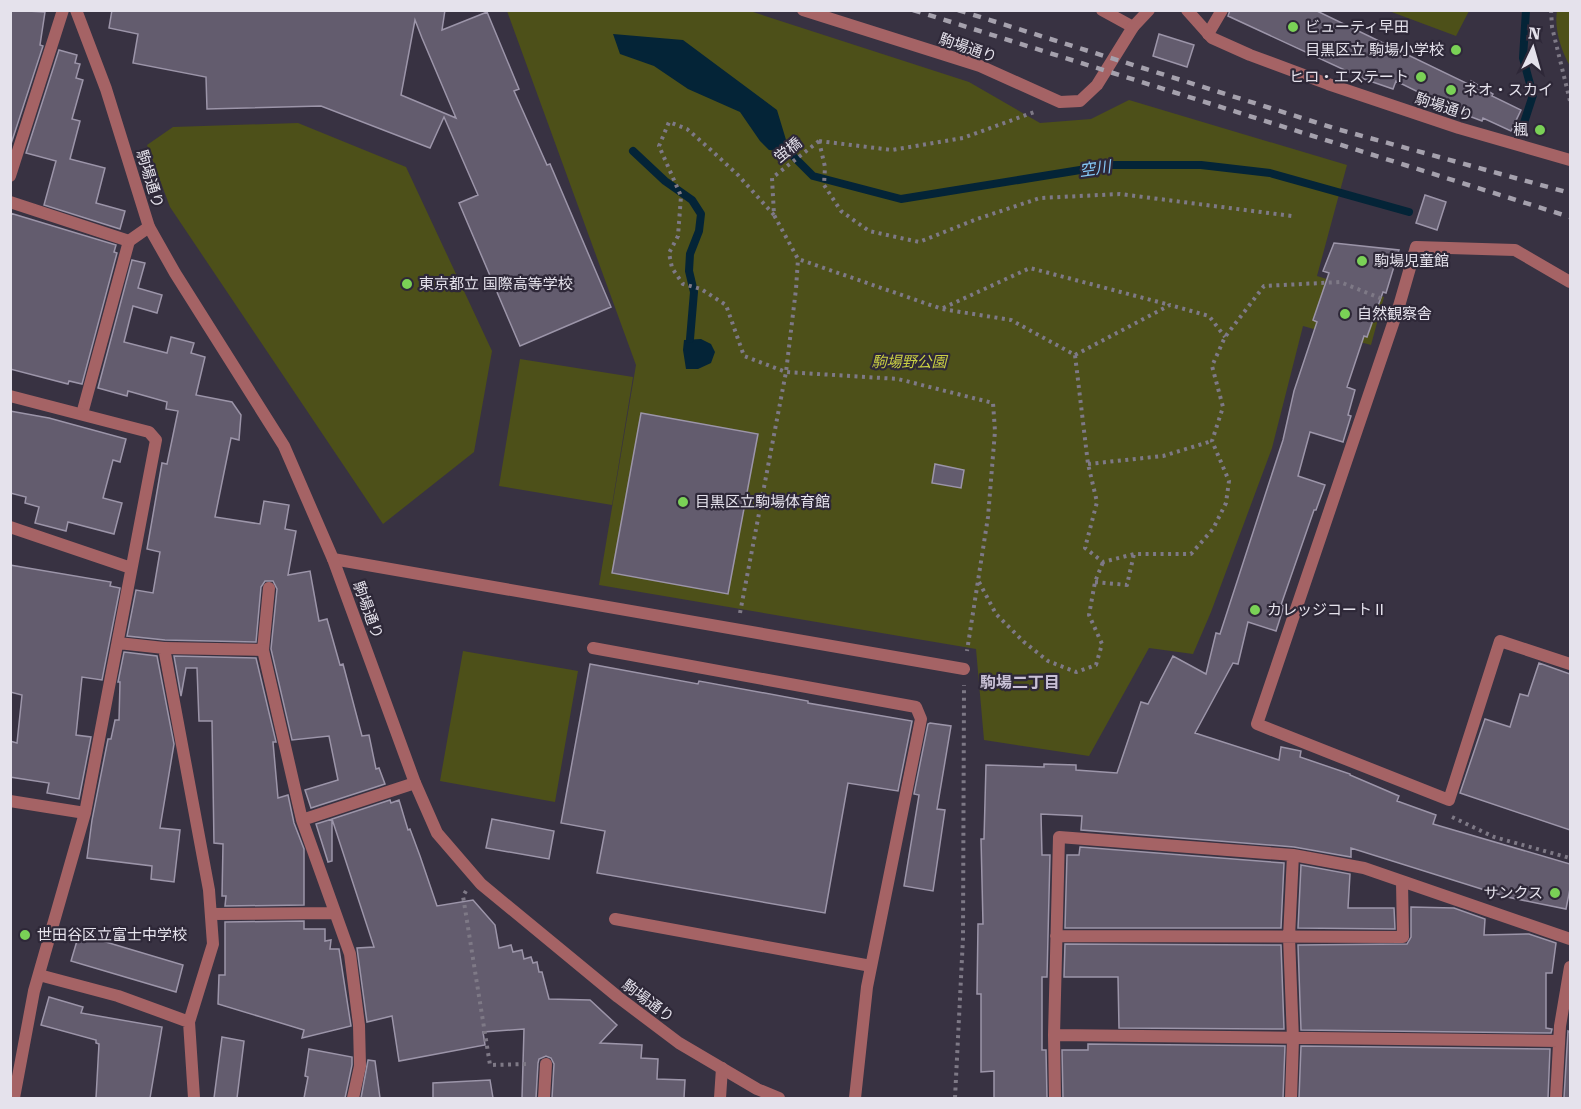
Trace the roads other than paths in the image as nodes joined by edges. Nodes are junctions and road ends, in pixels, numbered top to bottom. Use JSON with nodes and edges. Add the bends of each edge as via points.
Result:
{"nodes":[{"id":1,"x":63,"y":10,"type":"edge"},
{"id":2,"x":76,"y":10,"type":"edge"},
{"id":3,"x":803,"y":10,"type":"edge"},
{"id":4,"x":1102,"y":10,"type":"edge"},
{"id":5,"x":1149,"y":10,"type":"edge"},
{"id":6,"x":1187,"y":10,"type":"edge"},
{"id":7,"x":1222,"y":10,"type":"edge"},
{"id":8,"x":1133,"y":27,"type":"junction"},
{"id":9,"x":1208,"y":34,"type":"junction"},
{"id":10,"x":1570,"y":160,"type":"edge"},
{"id":11,"x":10,"y":176,"type":"edge"},
{"id":12,"x":10,"y":202,"type":"edge"},
{"id":13,"x":149,"y":227,"type":"junction"},
{"id":14,"x":129,"y":241,"type":"junction"},
{"id":15,"x":1570,"y":282,"type":"edge"},
{"id":16,"x":10,"y":396,"type":"edge"},
{"id":17,"x":82,"y":414,"type":"junction"},
{"id":18,"x":10,"y":527,"type":"edge"},
{"id":19,"x":333,"y":559,"type":"junction"},
{"id":20,"x":131,"y":568,"type":"junction"},
{"id":21,"x":269,"y":588,"type":"dead end"},
{"id":22,"x":118,"y":643,"type":"junction"},
{"id":23,"x":164,"y":648,"type":"junction"},
{"id":24,"x":593,"y":648,"type":"dead end"},
{"id":25,"x":263,"y":650,"type":"junction"},
{"id":26,"x":1570,"y":664,"type":"edge"},
{"id":27,"x":964,"y":669,"type":"road end"},
{"id":28,"x":415,"y":783,"type":"junction"},
{"id":29,"x":10,"y":801,"type":"edge"},
{"id":30,"x":85,"y":813,"type":"junction"},
{"id":31,"x":302,"y":819,"type":"junction"},
{"id":32,"x":1293,"y":855,"type":"junction"},
{"id":33,"x":1402,"y":882,"type":"junction"},
{"id":34,"x":211,"y":914,"type":"junction"},
{"id":35,"x":334,"y":914,"type":"junction"},
{"id":36,"x":615,"y":919,"type":"dead end"},
{"id":37,"x":1056,"y":936,"type":"junction"},
{"id":38,"x":1289,"y":937,"type":"junction"},
{"id":39,"x":1570,"y":939,"type":"edge"},
{"id":40,"x":871,"y":966,"type":"junction"},
{"id":41,"x":1570,"y":967,"type":"edge"},
{"id":42,"x":39,"y":975,"type":"junction"},
{"id":43,"x":189,"y":1022,"type":"junction"},
{"id":44,"x":1054,"y":1035,"type":"junction"},
{"id":45,"x":1293,"y":1038,"type":"junction"},
{"id":46,"x":1558,"y":1041,"type":"junction"},
{"id":47,"x":546,"y":1064,"type":"road end"},
{"id":48,"x":722,"y":1068,"type":"junction"},
{"id":49,"x":14,"y":1098,"type":"edge"},
{"id":50,"x":194,"y":1098,"type":"edge"},
{"id":51,"x":353,"y":1098,"type":"edge"},
{"id":52,"x":544,"y":1098,"type":"edge"},
{"id":53,"x":720,"y":1098,"type":"edge"},
{"id":54,"x":779,"y":1098,"type":"edge"},
{"id":55,"x":855,"y":1098,"type":"edge"},
{"id":56,"x":1055,"y":1098,"type":"edge"},
{"id":57,"x":1291,"y":1098,"type":"edge"},
{"id":58,"x":1556,"y":1098,"type":"edge"}],
"edges":[{"from":1,"to":11,"type":"street"},
{"from":2,"to":13,"type":"street","name":"駒場通り"},
{"from":3,"to":8,"type":"street","name":"駒場通り","via":[[980,66],[1060,102],[1080,101],[1097,85]]},
{"from":4,"to":8,"type":"street"},
{"from":5,"to":8,"type":"street"},
{"from":6,"to":9,"type":"street","name":"駒場通り"},
{"from":7,"to":9,"type":"street"},
{"from":9,"to":10,"type":"street","name":"駒場通り","via":[[1250,55],[1328,84]]},
{"from":12,"to":14,"type":"street"},
{"from":13,"to":14,"type":"street"},
{"from":13,"to":19,"type":"street","name":"駒場通り","via":[[284,446]]},
{"from":14,"to":17,"type":"street"},
{"from":15,"to":26,"type":"street","via":[[1515,250],[1416,247],[1257,724],[1449,800],[1500,641]]},
{"from":16,"to":17,"type":"street"},
{"from":17,"to":20,"type":"street","via":[[149,432],[156,440]]},
{"from":18,"to":20,"type":"street"},
{"from":19,"to":27,"type":"street"},
{"from":19,"to":28,"type":"street","name":"駒場通り"},
{"from":20,"to":22,"type":"street"},
{"from":21,"to":25,"type":"street"},
{"from":22,"to":23,"type":"street"},
{"from":22,"to":30,"type":"street"},
{"from":23,"to":25,"type":"street"},
{"from":23,"to":34,"type":"street"},
{"from":24,"to":40,"type":"street","via":[[916,707],[921,718]]},
{"from":25,"to":31,"type":"street"},
{"from":28,"to":31,"type":"street"},
{"from":28,"to":48,"type":"street","name":"駒場通り","via":[[437,832],[481,884],[618,998],[679,1043]]},
{"from":29,"to":30,"type":"street"},
{"from":30,"to":42,"type":"street"},
{"from":31,"to":35,"type":"street"},
{"from":32,"to":33,"type":"street","via":[[1364,868]]},
{"from":32,"to":37,"type":"street","via":[[1059,837]]},
{"from":32,"to":38,"type":"street"},
{"from":33,"to":38,"type":"street","via":[[1403,937]]},
{"from":33,"to":39,"type":"street"},
{"from":34,"to":35,"type":"street"},
{"from":34,"to":43,"type":"street","via":[[213,944]]},
{"from":35,"to":51,"type":"street","via":[[350,954],[359,1025],[360,1066]]},
{"from":36,"to":40,"type":"street"},
{"from":37,"to":38,"type":"street"},
{"from":37,"to":44,"type":"street"},
{"from":38,"to":45,"type":"street"},
{"from":40,"to":55,"type":"street"},
{"from":41,"to":46,"type":"street"},
{"from":42,"to":43,"type":"street","via":[[118,996]]},
{"from":42,"to":49,"type":"street"},
{"from":43,"to":50,"type":"street"},
{"from":44,"to":45,"type":"street"},
{"from":44,"to":56,"type":"street"},
{"from":45,"to":46,"type":"street"},
{"from":45,"to":57,"type":"street"},
{"from":46,"to":58,"type":"street"},
{"from":47,"to":52,"type":"street"},
{"from":48,"to":53,"type":"street"},
{"from":48,"to":54,"type":"street","name":"駒場通り"}]}
